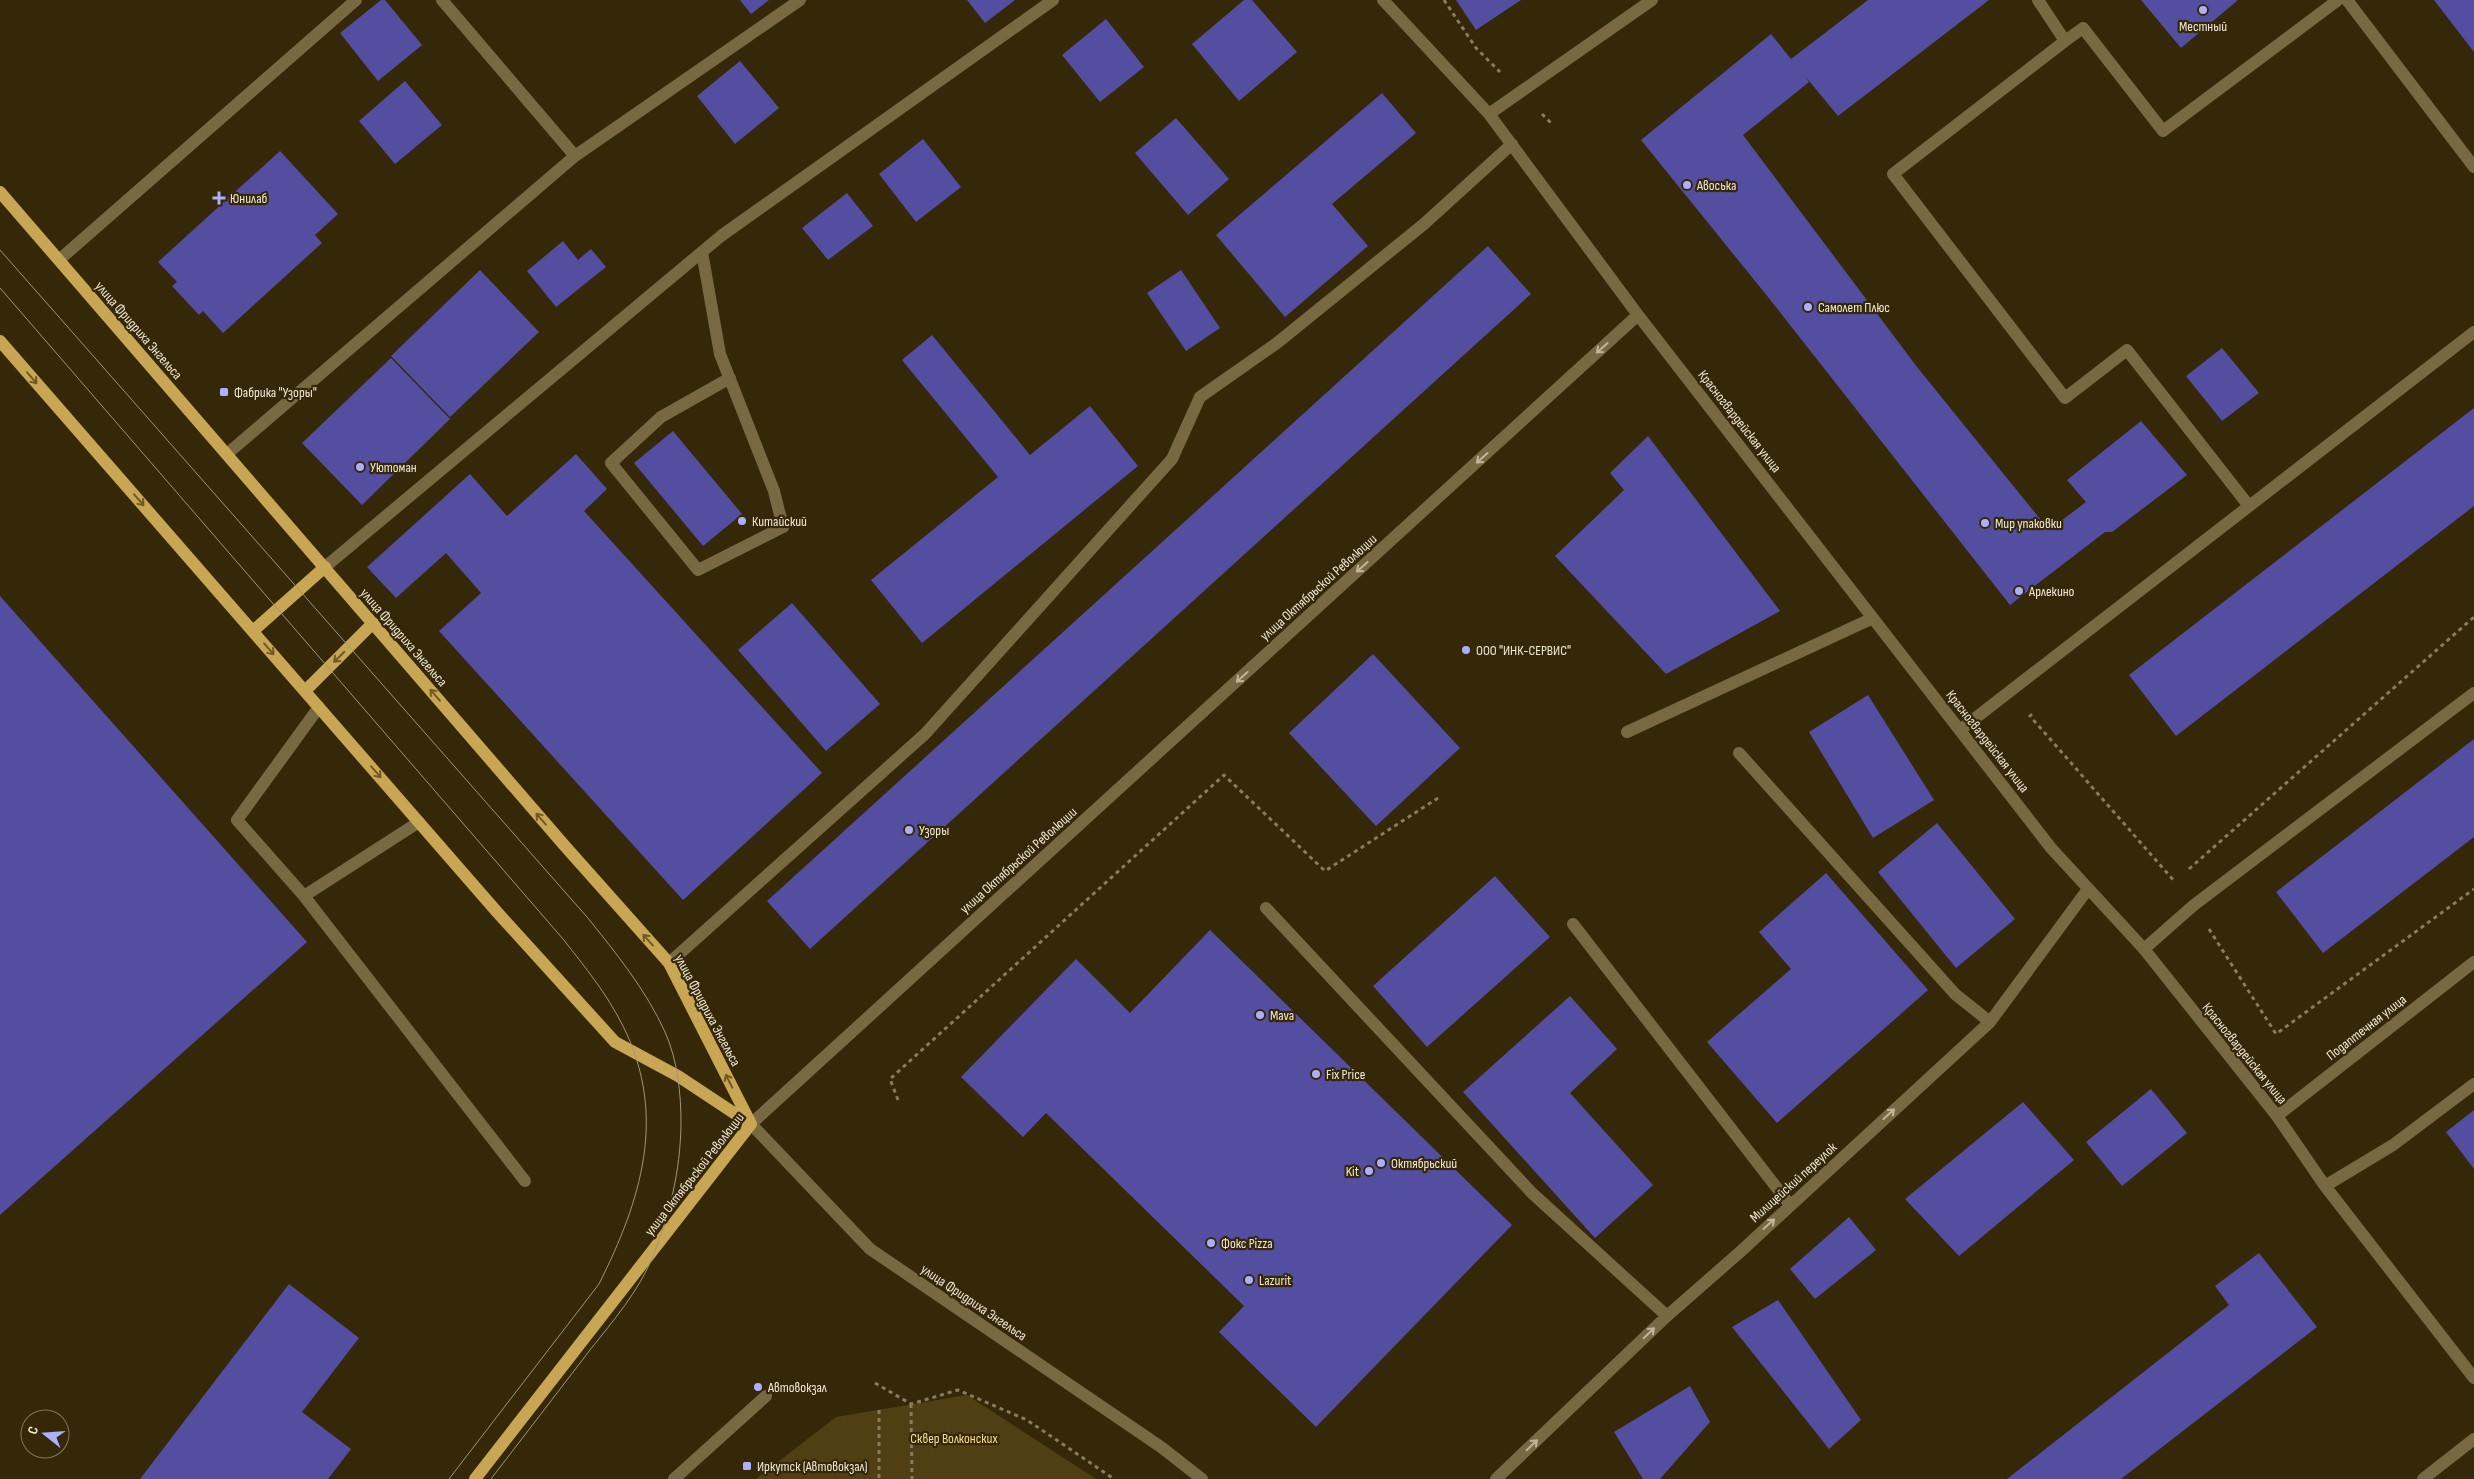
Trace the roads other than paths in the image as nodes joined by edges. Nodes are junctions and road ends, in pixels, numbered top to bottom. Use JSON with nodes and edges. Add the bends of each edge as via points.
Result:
{"nodes":[{"id":1,"x":356,"y":0,"type":"edge"},
{"id":2,"x":442,"y":0,"type":"edge"},
{"id":3,"x":800,"y":0,"type":"edge"},
{"id":4,"x":1053,"y":0,"type":"edge"},
{"id":5,"x":1383,"y":0,"type":"edge"},
{"id":6,"x":1652,"y":0,"type":"edge"},
{"id":7,"x":2038,"y":0,"type":"edge"},
{"id":8,"x":2338,"y":0,"type":"edge"},
{"id":9,"x":2347,"y":0,"type":"edge"},
{"id":10,"x":2065,"y":41,"type":"junction"},
{"id":11,"x":1489,"y":114,"type":"junction"},
{"id":12,"x":1512,"y":144,"type":"junction"},
{"id":13,"x":575,"y":156,"type":"junction"},
{"id":14,"x":2474,"y":167,"type":"edge"},
{"id":15,"x":0,"y":192,"type":"edge"},
{"id":16,"x":702,"y":252,"type":"junction"},
{"id":17,"x":59,"y":260,"type":"junction"},
{"id":18,"x":1638,"y":315,"type":"junction"},
{"id":19,"x":2474,"y":332,"type":"edge"},
{"id":20,"x":0,"y":341,"type":"edge"},
{"id":21,"x":730,"y":378,"type":"junction"},
{"id":22,"x":227,"y":454,"type":"junction"},
{"id":23,"x":2249,"y":506,"type":"junction"},
{"id":24,"x":325,"y":567,"type":"junction"},
{"id":25,"x":1873,"y":618,"type":"junction"},
{"id":26,"x":373,"y":623,"type":"junction"},
{"id":27,"x":253,"y":631,"type":"junction"},
{"id":28,"x":305,"y":691,"type":"junction"},
{"id":29,"x":2474,"y":693,"type":"edge"},
{"id":30,"x":319,"y":707,"type":"junction"},
{"id":31,"x":1960,"y":730,"type":"junction"},
{"id":32,"x":1627,"y":732,"type":"dead end"},
{"id":33,"x":1739,"y":753,"type":"dead end"},
{"id":34,"x":419,"y":822,"type":"junction"},
{"id":35,"x":2088,"y":889,"type":"junction"},
{"id":36,"x":304,"y":896,"type":"junction"},
{"id":37,"x":1266,"y":908,"type":"dead end"},
{"id":38,"x":1573,"y":924,"type":"dead end"},
{"id":39,"x":2144,"y":949,"type":"junction"},
{"id":40,"x":2474,"y":962,"type":"edge"},
{"id":41,"x":668,"y":963,"type":"junction"},
{"id":42,"x":1990,"y":1022,"type":"junction"},
{"id":43,"x":2474,"y":1084,"type":"edge"},
{"id":44,"x":2276,"y":1116,"type":"junction"},
{"id":45,"x":751,"y":1124,"type":"junction"},
{"id":46,"x":526,"y":1181,"type":"dead end"},
{"id":47,"x":2325,"y":1186,"type":"junction"},
{"id":48,"x":1790,"y":1205,"type":"junction"},
{"id":49,"x":1666,"y":1316,"type":"junction"},
{"id":50,"x":2474,"y":1378,"type":"edge"},
{"id":51,"x":766,"y":1396,"type":"dead end"},
{"id":52,"x":2474,"y":1439,"type":"edge"},
{"id":53,"x":475,"y":1479,"type":"edge"},
{"id":54,"x":674,"y":1479,"type":"edge"},
{"id":55,"x":1202,"y":1479,"type":"edge"},
{"id":56,"x":1496,"y":1479,"type":"edge"},
{"id":57,"x":2423,"y":1479,"type":"edge"}],
"edges":[{"from":1,"to":17,"type":"street"},
{"from":2,"to":13,"type":"street"},
{"from":3,"to":13,"type":"street"},
{"from":4,"to":16,"type":"street"},
{"from":5,"to":11,"type":"street","name":"Красногвардейская улица"},
{"from":6,"to":11,"type":"street"},
{"from":7,"to":10,"type":"street"},
{"from":8,"to":10,"type":"street","via":[[2163,131],[2082,28]]},
{"from":9,"to":14,"type":"street"},
{"from":10,"to":23,"type":"street","via":[[1892,174],[2065,398],[2127,350]]},
{"from":11,"to":12,"type":"street","name":"Красногвардейская улица"},
{"from":12,"to":18,"type":"street","name":"Красногвардейская улица"},
{"from":12,"to":41,"type":"street","via":[[1424,224],[1276,343],[1200,397],[1172,459],[925,734]]},
{"from":13,"to":22,"type":"street"},
{"from":15,"to":17,"type":"main road","name":"улица Фридриха Энгельса"},
{"from":16,"to":21,"type":"street","via":[[720,354]]},
{"from":16,"to":24,"type":"street"},
{"from":17,"to":22,"type":"main road","name":"улица Фридриха Энгельса"},
{"from":18,"to":25,"type":"street","name":"Красногвардейская улица"},
{"from":18,"to":45,"type":"street","name":"улица Октябрьской Революции","one_way":true},
{"from":19,"to":23,"type":"street"},
{"from":20,"to":27,"type":"main road","name":"улица Фридриха Энгельса","one_way":true},
{"from":21,"to":21,"type":"street","via":[[774,491],[783,527],[698,570],[611,463],[660,417]]},
{"from":22,"to":24,"type":"main road","name":"улица Фридриха Энгельса"},
{"from":23,"to":31,"type":"street"},
{"from":24,"to":26,"type":"main road","name":"улица Фридриха Энгельса"},
{"from":24,"to":27,"type":"main road"},
{"from":25,"to":31,"type":"street","name":"Красногвардейская улица"},
{"from":25,"to":32,"type":"street"},
{"from":26,"to":28,"type":"main road","one_way":true},
{"from":41,"to":26,"type":"main road","name":"улица Фридриха Энгельса","one_way":true},
{"from":27,"to":28,"type":"main road","name":"улица Фридриха Энгельса","one_way":true},
{"from":28,"to":30,"type":"main road","name":"улица Фридриха Энгельса"},
{"from":29,"to":39,"type":"street","via":[[2194,905]]},
{"from":30,"to":34,"type":"main road","name":"улица Фридриха Энгельса","one_way":true},
{"from":30,"to":36,"type":"street","via":[[237,820]]},
{"from":31,"to":35,"type":"street","name":"Красногвардейская улица","via":[[2051,848]]},
{"from":33,"to":42,"type":"street","via":[[1955,994]]},
{"from":34,"to":36,"type":"street"},
{"from":34,"to":45,"type":"main road","name":"улица Фридриха Энгельса","via":[[615,1042],[678,1076]]},
{"from":35,"to":39,"type":"street","name":"Красногвардейская улица"},
{"from":35,"to":42,"type":"street","name":"Милицейский переулок"},
{"from":36,"to":46,"type":"street"},
{"from":37,"to":49,"type":"street","via":[[1532,1193]]},
{"from":38,"to":48,"type":"street"},
{"from":39,"to":44,"type":"street","name":"Красногвардейская улица"},
{"from":40,"to":44,"type":"street","name":"Подаптечная улица"},
{"from":45,"to":41,"type":"main road","name":"улица Фридриха Энгельса","one_way":true},
{"from":48,"to":42,"type":"street","name":"Милицейский переулок","one_way":true},
{"from":43,"to":47,"type":"street","via":[[2393,1145]]},
{"from":44,"to":47,"type":"street","name":"Красногвардейская улица"},
{"from":45,"to":53,"type":"main road","name":"улица Октябрьской Революции"},
{"from":45,"to":55,"type":"street","name":"улица Фридриха Энгельса","via":[[870,1249],[1161,1447]]},
{"from":47,"to":50,"type":"street","name":"Красногвардейская улица"},
{"from":49,"to":48,"type":"street","name":"Милицейский переулок","one_way":true},
{"from":56,"to":49,"type":"street","name":"Милицейский переулок","one_way":true},
{"from":51,"to":54,"type":"street"},
{"from":52,"to":57,"type":"street"}]}
